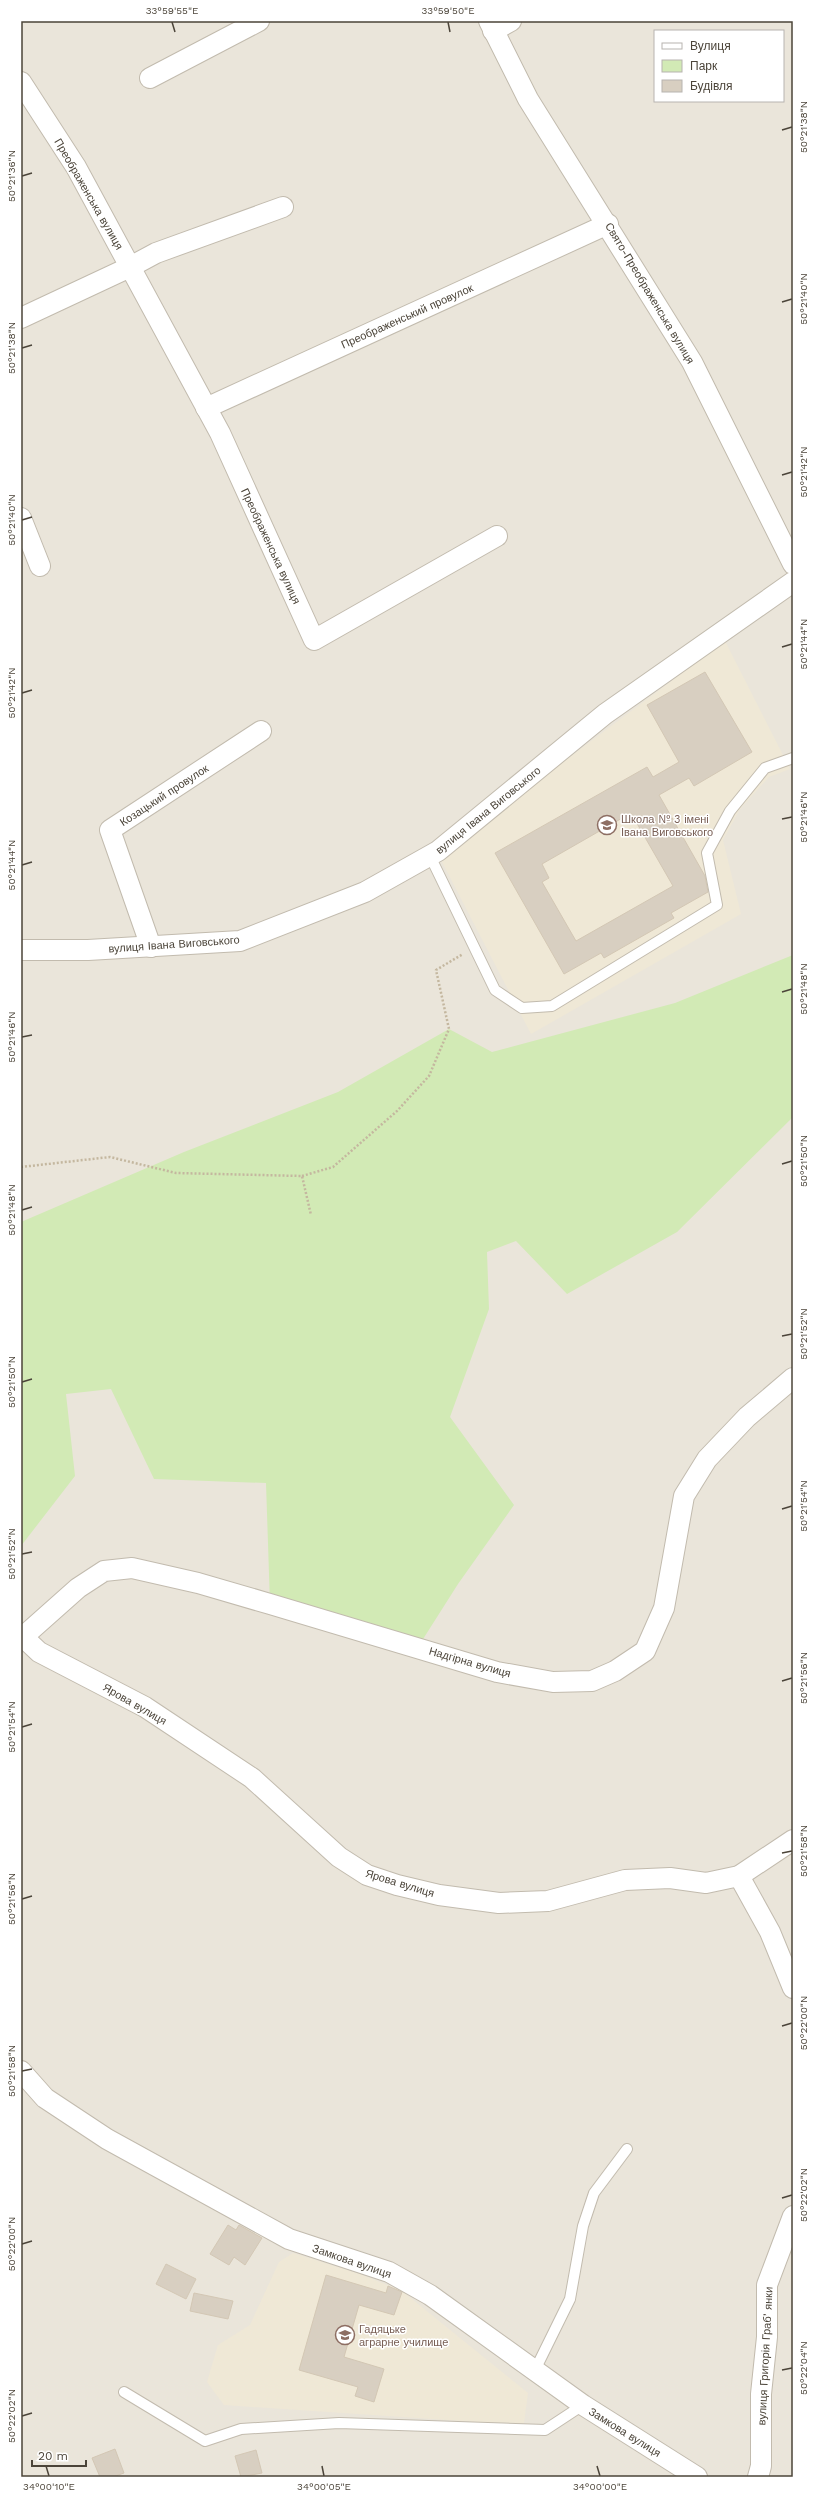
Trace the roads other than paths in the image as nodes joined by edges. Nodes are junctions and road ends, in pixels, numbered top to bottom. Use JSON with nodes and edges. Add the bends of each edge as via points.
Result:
{"nodes":[{"id":1,"x":259,"y":21,"type":"edge"},
{"id":2,"x":511,"y":21,"type":"edge"},
{"id":3,"x":491,"y":26,"type":"edge"},
{"id":4,"x":150,"y":78,"type":"dead end"},
{"id":5,"x":21,"y":82,"type":"edge"},
{"id":6,"x":283,"y":206,"type":"dead end"},
{"id":7,"x":608,"y":224,"type":"junction"},
{"id":8,"x":130,"y":267,"type":"junction"},
{"id":9,"x":21,"y":318,"type":"edge"},
{"id":10,"x":206,"y":408,"type":"junction"},
{"id":11,"x":21,"y":518,"type":"edge"},
{"id":12,"x":497,"y":536,"type":"dead end"},
{"id":13,"x":793,"y":564,"type":"edge"},
{"id":14,"x":40,"y":566,"type":"dead end"},
{"id":15,"x":793,"y":582,"type":"edge"},
{"id":16,"x":261,"y":732,"type":"dead end"},
{"id":17,"x":793,"y":758,"type":"edge"},
{"id":18,"x":430,"y":856,"type":"junction"},
{"id":19,"x":151,"y":947,"type":"junction"},
{"id":20,"x":21,"y":950,"type":"edge"},
{"id":21,"x":793,"y":1378,"type":"edge"},
{"id":22,"x":22,"y":1636,"type":"edge"},
{"id":23,"x":793,"y":1840,"type":"edge"},
{"id":24,"x":740,"y":1876,"type":"junction"},
{"id":25,"x":793,"y":1988,"type":"edge"},
{"id":26,"x":21,"y":2071,"type":"edge"},
{"id":27,"x":627,"y":2150,"type":"dead end"},
{"id":28,"x":793,"y":2216,"type":"edge"},
{"id":29,"x":535,"y":2370,"type":"junction"},
{"id":30,"x":124,"y":2392,"type":"dead end"},
{"id":31,"x":583,"y":2405,"type":"junction"},
{"id":32,"x":697,"y":2477,"type":"edge"},
{"id":33,"x":758,"y":2477,"type":"edge"}],
"edges":[{"from":1,"to":4,"type":"street"},
{"from":2,"to":3,"type":"street","name":"Свято-Преображенська вулиця"},
{"from":3,"to":7,"type":"street","name":"Свято-Преображенська вулиця","via":[[528,99]]},
{"from":5,"to":8,"type":"street","name":"Преображенська вулиця","via":[[76,167]]},
{"from":6,"to":8,"type":"street","via":[[156,253]]},
{"from":7,"to":10,"type":"street","name":"Преображенський провулок"},
{"from":7,"to":13,"type":"street","name":"Свято-Преображенська вулиця","via":[[692,362]]},
{"from":8,"to":9,"type":"street"},
{"from":8,"to":10,"type":"street","name":"Преображенська вулиця"},
{"from":10,"to":12,"type":"street","name":"Преображенська вулиця","via":[[314,640]]},
{"from":11,"to":14,"type":"street"},
{"from":15,"to":18,"type":"street","name":"вулиця Івана Виговського","via":[[605,714]]},
{"from":16,"to":19,"type":"street","name":"Козацький провулок","via":[[110,830]]},
{"from":17,"to":18,"type":"lane","via":[[765,768],[730,811],[707,853],[717,905],[552,1006],[522,1008],[495,990]]},
{"from":18,"to":19,"type":"street","name":"вулиця Івана Виговського","via":[[365,892],[240,941]]},
{"from":19,"to":20,"type":"street","name":"вулиця Івана Виговського"},
{"from":21,"to":22,"type":"street","name":"Надгірна вулиця","via":[[747,1417],[707,1460],[684,1496],[664,1608],[645,1650],[615,1671],[592,1680],[553,1682],[497,1672],[212,1587],[132,1568],[104,1571],[78,1588]]},
{"from":22,"to":24,"type":"street","name":"Ярова вулиця","via":[[39,1652],[145,1707],[252,1778],[339,1857],[367,1875],[439,1895],[499,1904],[548,1901],[625,1880],[670,1878],[706,1883]]},
{"from":23,"to":24,"type":"street","name":"Ярова вулиця"},
{"from":24,"to":25,"type":"street","via":[[770,1932]]},
{"from":26,"to":29,"type":"street","name":"Замкова вулиця","via":[[45,2098],[107,2139],[289,2239],[389,2272],[430,2295]]},
{"from":27,"to":29,"type":"lane","via":[[594,2193],[583,2226],[570,2299]]},
{"from":28,"to":33,"type":"street","name":"вулиця Григорія Грабʼянки","via":[[767,2285],[767,2337],[761,2394],[761,2466]]},
{"from":29,"to":31,"type":"street","name":"Замкова вулиця"},
{"from":30,"to":31,"type":"lane","via":[[205,2441],[242,2429],[339,2423],[545,2430]]},
{"from":31,"to":32,"type":"street","name":"Замкова вулиця"}]}
